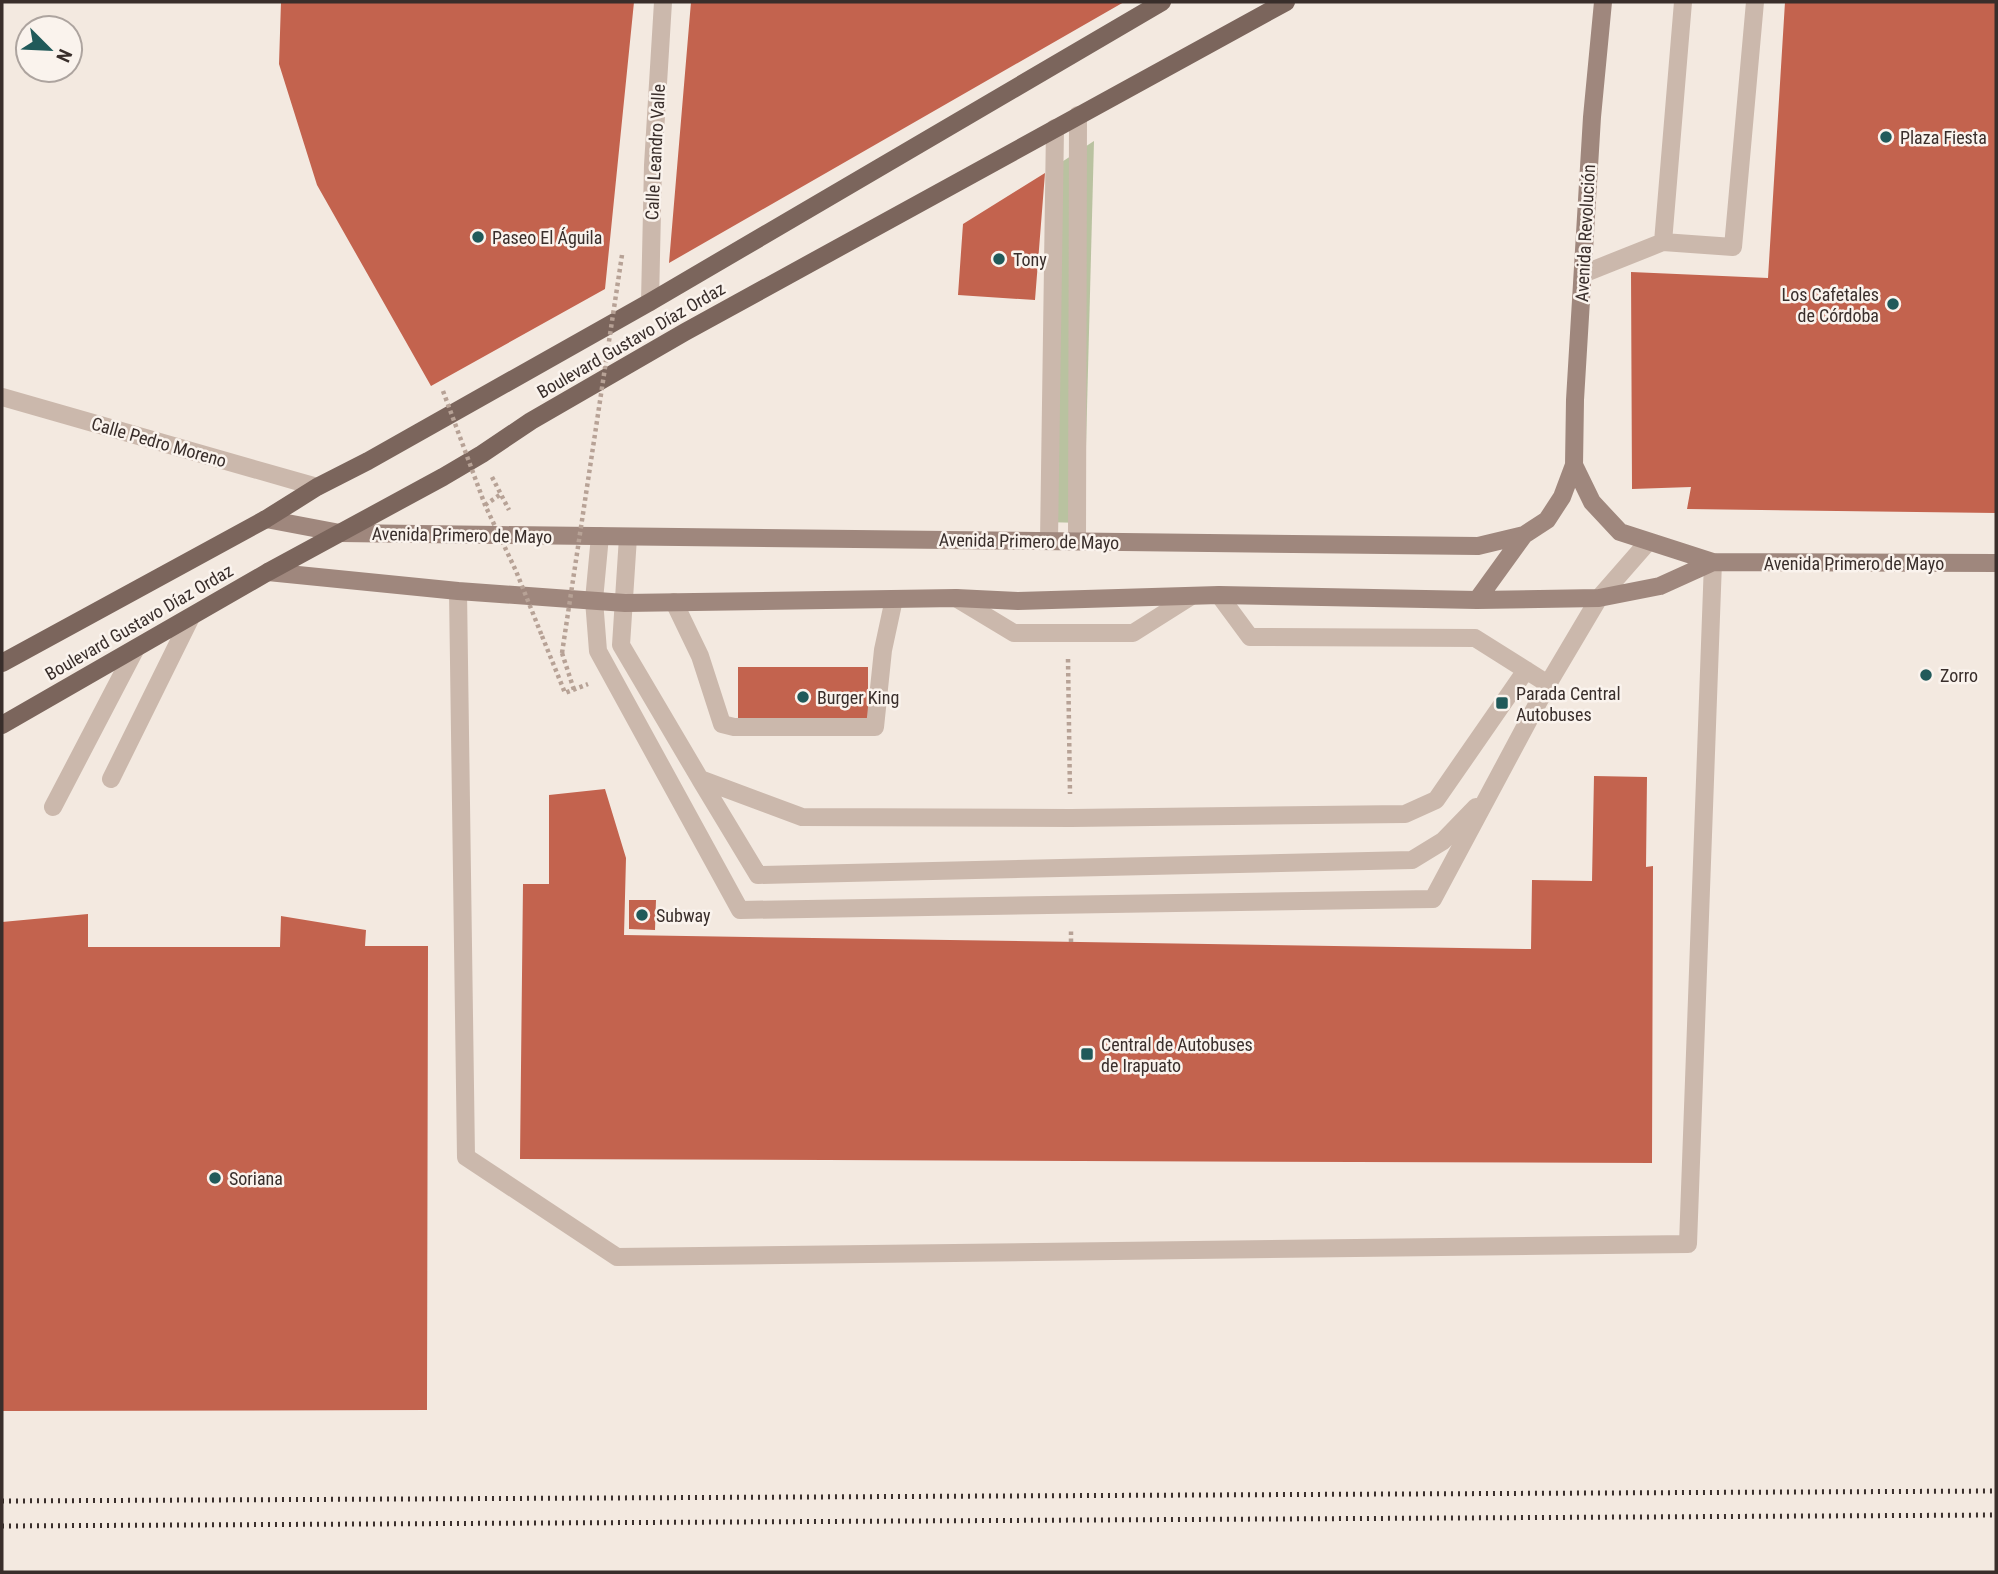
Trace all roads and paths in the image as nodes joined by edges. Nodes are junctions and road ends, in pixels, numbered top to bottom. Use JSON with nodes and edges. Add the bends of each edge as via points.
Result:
{"nodes":[{"id":1,"x":663,"y":2,"type":"edge"},
{"id":2,"x":1162,"y":2,"type":"edge"},
{"id":3,"x":1286,"y":2,"type":"edge"},
{"id":4,"x":1603,"y":2,"type":"edge"},
{"id":5,"x":1684,"y":2,"type":"edge"},
{"id":6,"x":1755,"y":2,"type":"edge"},
{"id":7,"x":1078,"y":115,"type":"junction"},
{"id":8,"x":1055,"y":128,"type":"junction"},
{"id":9,"x":1663,"y":242,"type":"junction"},
{"id":10,"x":622,"y":255,"type":"dead end"},
{"id":11,"x":1583,"y":274,"type":"junction"},
{"id":12,"x":650,"y":302,"type":"junction"},
{"id":13,"x":443,"y":391,"type":"dead end"},
{"id":14,"x":2,"y":397,"type":"edge"},
{"id":15,"x":1574,"y":465,"type":"junction"},
{"id":16,"x":491,"y":476,"type":"dead end"},
{"id":17,"x":317,"y":487,"type":"junction"},
{"id":18,"x":501,"y":494,"type":"junction"},
{"id":19,"x":485,"y":505,"type":"junction"},
{"id":20,"x":513,"y":517,"type":"dead end"},
{"id":21,"x":266,"y":519,"type":"junction"},
{"id":22,"x":340,"y":533,"type":"junction"},
{"id":23,"x":1524,"y":535,"type":"junction"},
{"id":24,"x":600,"y":537,"type":"junction"},
{"id":25,"x":628,"y":537,"type":"junction"},
{"id":26,"x":1049,"y":541,"type":"junction"},
{"id":27,"x":1077,"y":541,"type":"junction"},
{"id":28,"x":1648,"y":542,"type":"junction"},
{"id":29,"x":1713,"y":562,"type":"junction"},
{"id":30,"x":1996,"y":563,"type":"edge"},
{"id":31,"x":268,"y":572,"type":"junction"},
{"id":32,"x":458,"y":591,"type":"junction"},
{"id":33,"x":1219,"y":595,"type":"junction"},
{"id":34,"x":1190,"y":597,"type":"junction"},
{"id":35,"x":956,"y":598,"type":"junction"},
{"id":36,"x":1599,"y":598,"type":"junction"},
{"id":37,"x":894,"y":599,"type":"junction"},
{"id":38,"x":594,"y":600,"type":"junction"},
{"id":39,"x":1477,"y":600,"type":"junction"},
{"id":40,"x":674,"y":602,"type":"junction"},
{"id":41,"x":625,"y":603,"type":"junction"},
{"id":42,"x":191,"y":617,"type":"junction"},
{"id":43,"x":1068,"y":633,"type":"junction"},
{"id":44,"x":136,"y":648,"type":"junction"},
{"id":45,"x":2,"y":663,"type":"edge"},
{"id":46,"x":1526,"y":670,"type":"junction"},
{"id":47,"x":1548,"y":684,"type":"junction"},
{"id":48,"x":574,"y":690,"type":"dead end"},
{"id":49,"x":565,"y":693,"type":"dead end"},
{"id":50,"x":2,"y":725,"type":"edge"},
{"id":51,"x":111,"y":779,"type":"dead end"},
{"id":52,"x":700,"y":779,"type":"junction"},
{"id":53,"x":1490,"y":792,"type":"junction"},
{"id":54,"x":53,"y":807,"type":"dead end"},
{"id":55,"x":1071,"y":818,"type":"junction"},
{"id":56,"x":1072,"y":906,"type":"junction"},
{"id":57,"x":1071,"y":942,"type":"dead end"}],
"edges":[{"from":1,"to":12,"type":"street","name":"Calle Leandro Valle"},
{"from":2,"to":12,"type":"main road","name":"Boulevard Gustavo Díaz Ordaz"},
{"from":3,"to":7,"type":"main road","name":"Boulevard Gustavo Díaz Ordaz"},
{"from":4,"to":11,"type":"street","name":"Avenida Revolución"},
{"from":5,"to":9,"type":"street"},
{"from":6,"to":9,"type":"street","via":[[1734,247]]},
{"from":7,"to":8,"type":"main road","name":"Boulevard Gustavo Díaz Ordaz"},
{"from":7,"to":27,"type":"street"},
{"from":8,"to":22,"type":"main road","name":"Boulevard Gustavo Díaz Ordaz","via":[[685,332]]},
{"from":8,"to":26,"type":"street"},
{"from":9,"to":11,"type":"street"},
{"from":10,"to":48,"type":"path","bridge":true,"via":[[562,653]]},
{"from":11,"to":15,"type":"street","name":"Avenida Revolución"},
{"from":12,"to":17,"type":"main road","name":"Boulevard Gustavo Díaz Ordaz"},
{"from":13,"to":19,"type":"path","bridge":true},
{"from":14,"to":17,"type":"street","name":"Calle Pedro Moreno"},
{"from":15,"to":23,"type":"street","name":"Avenida Primero de Mayo","via":[[1547,520]]},
{"from":15,"to":28,"type":"street","name":"Avenida Primero de Mayo","via":[[1592,502],[1620,532]]},
{"from":16,"to":18,"type":"path"},
{"from":17,"to":21,"type":"main road","name":"Boulevard Gustavo Díaz Ordaz"},
{"from":18,"to":19,"type":"path"},
{"from":18,"to":20,"type":"path"},
{"from":19,"to":49,"type":"path","bridge":true},
{"from":21,"to":22,"type":"street","name":"Avenida Primero de Mayo"},
{"from":21,"to":45,"type":"main road","name":"Boulevard Gustavo Díaz Ordaz"},
{"from":22,"to":24,"type":"street","name":"Avenida Primero de Mayo"},
{"from":22,"to":31,"type":"main road","name":"Boulevard Gustavo Díaz Ordaz"},
{"from":23,"to":27,"type":"street","name":"Avenida Primero de Mayo","via":[[1478,547]]},
{"from":23,"to":39,"type":"street"},
{"from":24,"to":25,"type":"street","name":"Avenida Primero de Mayo"},
{"from":24,"to":38,"type":"street"},
{"from":25,"to":26,"type":"street","name":"Avenida Primero de Mayo"},
{"from":25,"to":41,"type":"street"},
{"from":26,"to":27,"type":"street","name":"Avenida Primero de Mayo"},
{"from":28,"to":29,"type":"street","name":"Avenida Primero de Mayo"},
{"from":28,"to":36,"type":"street"},
{"from":29,"to":30,"type":"street","name":"Avenida Primero de Mayo"},
{"from":29,"to":32,"type":"street","via":[[1688,1244],[617,1257],[467,1157]]},
{"from":29,"to":36,"type":"street","name":"Avenida Primero de Mayo","via":[[1660,586]]},
{"from":31,"to":32,"type":"street","name":"Avenida Primero de Mayo"},
{"from":31,"to":42,"type":"main road","name":"Boulevard Gustavo Díaz Ordaz"},
{"from":32,"to":38,"type":"street","name":"Avenida Primero de Mayo"},
{"from":33,"to":34,"type":"street","name":"Avenida Primero de Mayo"},
{"from":33,"to":39,"type":"street","name":"Avenida Primero de Mayo"},
{"from":33,"to":46,"type":"street","via":[[1250,637],[1475,638]]},
{"from":34,"to":35,"type":"street","name":"Avenida Primero de Mayo"},
{"from":34,"to":43,"type":"street","via":[[1133,633]]},
{"from":35,"to":37,"type":"street","name":"Avenida Primero de Mayo"},
{"from":35,"to":43,"type":"street","via":[[1014,633]]},
{"from":36,"to":39,"type":"street","name":"Avenida Primero de Mayo"},
{"from":36,"to":47,"type":"street"},
{"from":37,"to":40,"type":"street","name":"Avenida Primero de Mayo"},
{"from":37,"to":40,"type":"street","via":[[874,727],[722,724],[700,656]]},
{"from":38,"to":41,"type":"street","name":"Avenida Primero de Mayo"},
{"from":38,"to":56,"type":"street","via":[[598,651],[740,910]]},
{"from":40,"to":41,"type":"street","name":"Avenida Primero de Mayo"},
{"from":41,"to":52,"type":"street","via":[[621,645]]},
{"from":42,"to":44,"type":"main road","name":"Boulevard Gustavo Díaz Ordaz"},
{"from":42,"to":51,"type":"street"},
{"from":43,"to":55,"type":"path"},
{"from":44,"to":50,"type":"main road","name":"Boulevard Gustavo Díaz Ordaz"},
{"from":44,"to":54,"type":"street"},
{"from":46,"to":47,"type":"street"},
{"from":46,"to":55,"type":"street","via":[[1436,800],[1405,814]]},
{"from":47,"to":53,"type":"street"},
{"from":52,"to":53,"type":"street","via":[[758,875],[1412,860],[1443,841]]},
{"from":52,"to":55,"type":"street","via":[[802,817]]},
{"from":53,"to":56,"type":"street","via":[[1433,899]]},
{"from":56,"to":57,"type":"path"}]}
